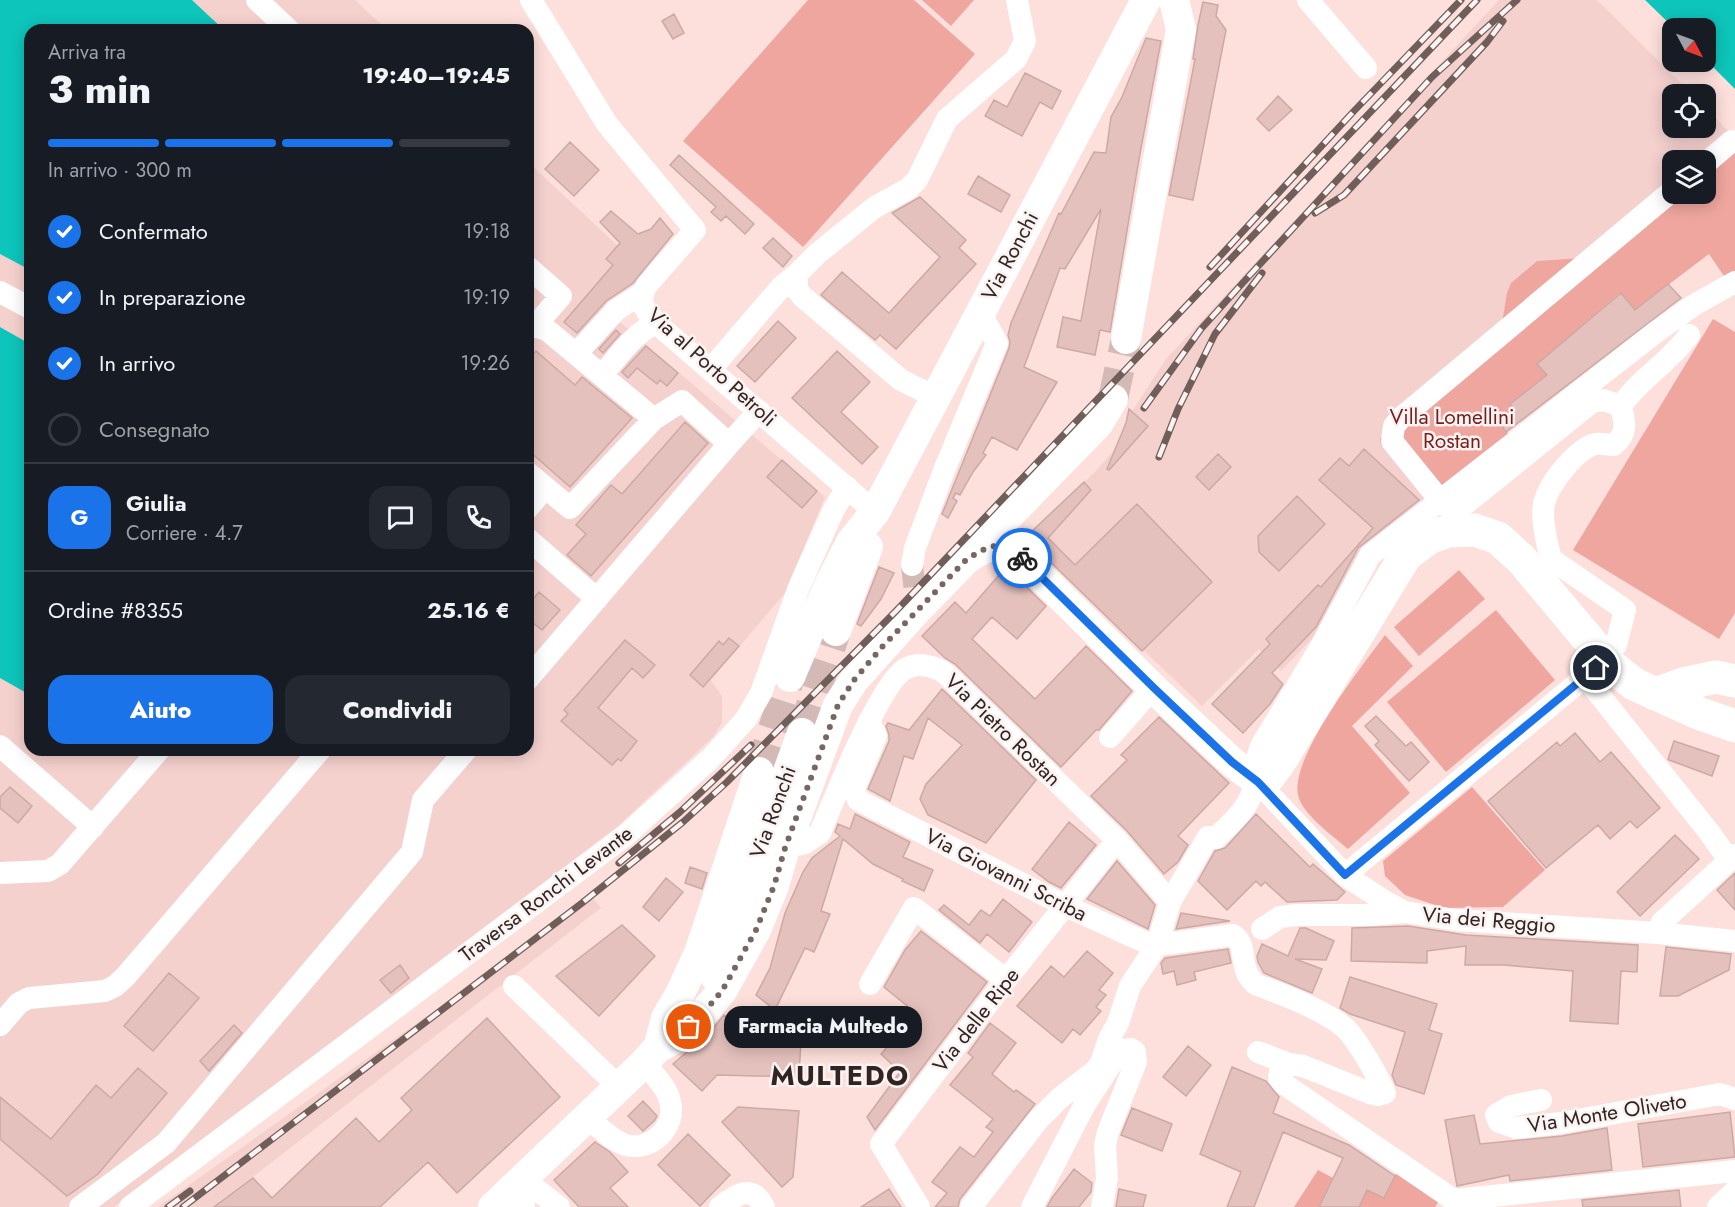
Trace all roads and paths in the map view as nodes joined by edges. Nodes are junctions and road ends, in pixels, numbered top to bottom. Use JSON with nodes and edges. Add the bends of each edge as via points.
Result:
{"nodes":[{"id":1,"x":257,"y":0,"type":"edge"},
{"id":2,"x":531,"y":0,"type":"edge"},
{"id":3,"x":1017,"y":0,"type":"edge"},
{"id":4,"x":1174,"y":0,"type":"edge"},
{"id":5,"x":1308,"y":0,"type":"edge"},
{"id":6,"x":1140,"y":11,"type":"edge"},
{"id":7,"x":283,"y":24,"type":"edge"},
{"id":8,"x":1181,"y":29,"type":"junction"},
{"id":9,"x":1366,"y":68,"type":"dead end"},
{"id":10,"x":1732,"y":141,"type":"dead end"},
{"id":11,"x":1716,"y":155,"type":"edge"},
{"id":12,"x":1662,"y":199,"type":"edge"},
{"id":13,"x":534,"y":272,"type":"edge"},
{"id":14,"x":797,"y":274,"type":"junction"},
{"id":15,"x":1735,"y":282,"type":"edge"},
{"id":16,"x":0,"y":292,"type":"edge"},
{"id":17,"x":642,"y":293,"type":"junction"},
{"id":18,"x":24,"y":305,"type":"edge"},
{"id":19,"x":980,"y":312,"type":"junction"},
{"id":20,"x":656,"y":323,"type":"junction"},
{"id":21,"x":534,"y":324,"type":"edge"},
{"id":22,"x":534,"y":328,"type":"edge"},
{"id":23,"x":1689,"y":335,"type":"dead end"},
{"id":24,"x":1126,"y":339,"type":"tunnel mouth"},
{"id":25,"x":576,"y":354,"type":"junction"},
{"id":26,"x":711,"y":369,"type":"junction"},
{"id":27,"x":602,"y":375,"type":"junction"},
{"id":28,"x":935,"y":398,"type":"junction"},
{"id":29,"x":1113,"y":399,"type":"tunnel mouth"},
{"id":30,"x":1621,"y":406,"type":"junction"},
{"id":31,"x":759,"y":411,"type":"junction"},
{"id":32,"x":654,"y":419,"type":"junction"},
{"id":33,"x":729,"y":444,"type":"junction"},
{"id":34,"x":534,"y":478,"type":"edge"},
{"id":35,"x":847,"y":487,"type":"junction"},
{"id":36,"x":545,"y":488,"type":"junction"},
{"id":37,"x":1028,"y":497,"type":"junction"},
{"id":38,"x":534,"y":501,"type":"edge"},
{"id":39,"x":875,"y":512,"type":"junction"},
{"id":40,"x":534,"y":544,"type":"edge"},
{"id":41,"x":1017,"y":553,"type":"junction"},
{"id":42,"x":966,"y":560,"type":"junction"},
{"id":43,"x":912,"y":565,"type":"tunnel mouth"},
{"id":44,"x":597,"y":599,"type":"junction"},
{"id":45,"x":836,"y":631,"type":"tunnel mouth"},
{"id":46,"x":1596,"y":668,"type":"junction"},
{"id":47,"x":534,"y":672,"type":"edge"},
{"id":48,"x":790,"y":677,"type":"tunnel mouth"},
{"id":49,"x":1735,"y":681,"type":"edge"},
{"id":50,"x":1154,"y":688,"type":"junction"},
{"id":51,"x":1655,"y":694,"type":"junction"},
{"id":52,"x":869,"y":721,"type":"junction"},
{"id":53,"x":1735,"y":726,"type":"edge"},
{"id":54,"x":802,"y":733,"type":"tunnel mouth"},
{"id":55,"x":1110,"y":738,"type":"dead end"},
{"id":56,"x":0,"y":746,"type":"edge"},
{"id":57,"x":154,"y":756,"type":"edge"},
{"id":58,"x":315,"y":756,"type":"edge"},
{"id":59,"x":461,"y":756,"type":"edge"},
{"id":60,"x":759,"y":772,"type":"tunnel mouth"},
{"id":61,"x":1256,"y":781,"type":"junction"},
{"id":62,"x":748,"y":807,"type":"junction"},
{"id":63,"x":93,"y":827,"type":"junction"},
{"id":64,"x":1117,"y":840,"type":"junction"},
{"id":65,"x":785,"y":848,"type":"junction"},
{"id":66,"x":1732,"y":858,"type":"edge"},
{"id":67,"x":0,"y":873,"type":"edge"},
{"id":68,"x":1345,"y":875,"type":"junction"},
{"id":69,"x":774,"y":886,"type":"junction"},
{"id":70,"x":744,"y":891,"type":"junction"},
{"id":71,"x":1170,"y":902,"type":"junction"},
{"id":72,"x":1066,"y":906,"type":"junction"},
{"id":73,"x":1405,"y":912,"type":"junction"},
{"id":74,"x":1262,"y":929,"type":"dead end"},
{"id":75,"x":1658,"y":933,"type":"junction"},
{"id":76,"x":1735,"y":941,"type":"edge"},
{"id":77,"x":1157,"y":945,"type":"junction"},
{"id":78,"x":1006,"y":980,"type":"junction"},
{"id":79,"x":870,"y":984,"type":"dead end"},
{"id":80,"x":514,"y":986,"type":"dead end"},
{"id":81,"x":0,"y":1025,"type":"edge"},
{"id":82,"x":1258,"y":1052,"type":"dead end"},
{"id":83,"x":651,"y":1055,"type":"junction"},
{"id":84,"x":1289,"y":1064,"type":"junction"},
{"id":85,"x":619,"y":1087,"type":"junction"},
{"id":86,"x":1735,"y":1099,"type":"edge"},
{"id":87,"x":1540,"y":1100,"type":"dead end"},
{"id":88,"x":588,"y":1118,"type":"junction"},
{"id":89,"x":1735,"y":1171,"type":"edge"},
{"id":90,"x":1735,"y":1191,"type":"edge"},
{"id":91,"x":523,"y":1193,"type":"edge"},
{"id":92,"x":1451,"y":1204,"type":"edge"},
{"id":93,"x":80,"y":1207,"type":"edge"},
{"id":94,"x":130,"y":1207,"type":"edge"},
{"id":95,"x":494,"y":1207,"type":"edge"},
{"id":96,"x":559,"y":1207,"type":"edge"},
{"id":97,"x":720,"y":1207,"type":"edge"},
{"id":98,"x":764,"y":1207,"type":"edge"},
{"id":99,"x":919,"y":1207,"type":"edge"},
{"id":100,"x":970,"y":1207,"type":"edge"},
{"id":101,"x":1032,"y":1207,"type":"edge"},
{"id":102,"x":1102,"y":1207,"type":"edge"},
{"id":103,"x":1718,"y":1207,"type":"edge"}],
"edges":[{"from":1,"to":7,"type":"street"},
{"from":2,"to":17,"type":"street","name":"Via al Porto Petroli","via":[[607,124],[695,230]]},
{"from":3,"to":14,"type":"street","via":[[1025,41],[1016,59],[947,119],[917,180],[908,189],[874,207]]},
{"from":4,"to":8,"type":"main road"},
{"from":5,"to":9,"type":"street"},
{"from":6,"to":8,"type":"main road","via":[[1164,12]]},
{"from":6,"to":19,"type":"main road","name":"Via Ronchi"},
{"from":8,"to":24,"type":"main road"},
{"from":10,"to":11,"type":"street"},
{"from":12,"to":30,"type":"street","via":[[1401,418],[1394,426],[1392,441],[1439,500],[1454,509],[1592,402],[1603,400]]},
{"from":13,"to":21,"type":"street","via":[[561,296]]},
{"from":14,"to":26,"type":"street","via":[[782,286]]},
{"from":14,"to":28,"type":"street","via":[[797,290],[803,297],[900,380]]},
{"from":15,"to":61,"type":"street","via":[[1656,332],[1370,555],[1261,746],[1256,759]]},
{"from":16,"to":18,"type":"street"},
{"from":17,"to":20,"type":"street","name":"Via al Porto Petroli","via":[[641,302]]},
{"from":17,"to":25,"type":"street","via":[[616,310]]},
{"from":19,"to":28,"type":"main road","name":"Via Ronchi"},
{"from":19,"to":43,"type":"street","via":[[998,343],[945,468]]},
{"from":20,"to":26,"type":"street","name":"Via al Porto Petroli"},
{"from":20,"to":27,"type":"street","via":[[636,336]]},
{"from":22,"to":25,"type":"street","via":[[547,330]]},
{"from":23,"to":30,"type":"street"},
{"from":25,"to":27,"type":"street"},
{"from":26,"to":31,"type":"street","name":"Via al Porto Petroli"},
{"from":27,"to":32,"type":"street"},
{"from":28,"to":39,"type":"main road","name":"Via Ronchi"},
{"from":29,"to":37,"type":"main road","via":[[1098,424]]},
{"from":30,"to":46,"type":"street","via":[[1625,431],[1621,439],[1614,445],[1595,444],[1571,460],[1555,480],[1544,504],[1551,559],[1625,610]]},
{"from":31,"to":33,"type":"street"},
{"from":31,"to":35,"type":"street","name":"Via al Porto Petroli"},
{"from":32,"to":33,"type":"street","via":[[682,401]]},
{"from":32,"to":36,"type":"street","via":[[570,508]]},
{"from":33,"to":44,"type":"street"},
{"from":34,"to":36,"type":"street"},
{"from":35,"to":39,"type":"street","name":"Via al Porto Petroli"},
{"from":35,"to":94,"type":"street","name":"Traversa Ronchi Levante","via":[[799,587],[761,693],[746,719],[711,758],[626,835]]},
{"from":36,"to":38,"type":"street"},
{"from":37,"to":41,"type":"main road","via":[[1011,522],[1008,535]]},
{"from":37,"to":42,"type":"main road"},
{"from":39,"to":45,"type":"main road","name":"Via Ronchi","via":[[868,546]]},
{"from":39,"to":48,"type":"main road","name":"Via Ronchi","via":[[851,542]]},
{"from":40,"to":44,"type":"street"},
{"from":41,"to":42,"type":"main road","via":[[1001,545],[983,548]]},
{"from":41,"to":50,"type":"main road"},
{"from":42,"to":65,"type":"main road","via":[[854,680],[838,705]]},
{"from":44,"to":47,"type":"street"},
{"from":46,"to":51,"type":"highway"},
{"from":46,"to":61,"type":"highway","via":[[1521,559],[1498,538],[1475,530],[1448,531],[1429,538],[1406,555],[1279,763],[1266,780]]},
{"from":46,"to":66,"type":"street","via":[[1709,832]]},
{"from":46,"to":68,"type":"street"},
{"from":49,"to":51,"type":"highway","via":[[1716,677]]},
{"from":50,"to":55,"type":"street"},
{"from":50,"to":61,"type":"main road"},
{"from":51,"to":53,"type":"highway"},
{"from":52,"to":64,"type":"street","name":"Via Pietro Rostan","via":[[893,681],[906,668],[937,668]]},
{"from":52,"to":65,"type":"street","name":"Via Pietro Rostan","via":[[820,833],[805,843]]},
{"from":52,"to":72,"type":"street","name":"Via Giovanni Scriba","via":[[876,736],[854,789],[858,800]]},
{"from":54,"to":70,"type":"main road","name":"Via Ronchi"},
{"from":56,"to":63,"type":"street"},
{"from":57,"to":63,"type":"street"},
{"from":58,"to":81,"type":"street","via":[[115,986],[105,991],[29,998],[19,1003]]},
{"from":59,"to":93,"type":"street","via":[[423,800],[412,852],[174,1134]]},
{"from":60,"to":62,"type":"main road"},
{"from":61,"to":68,"type":"street","name":"Via dei Reggio"},
{"from":61,"to":71,"type":"street","via":[[1242,811],[1216,838],[1208,837]]},
{"from":62,"to":70,"type":"main road","via":[[750,832],[737,879]]},
{"from":62,"to":83,"type":"main road","via":[[699,952]]},
{"from":63,"to":67,"type":"street","via":[[60,864],[48,871]]},
{"from":64,"to":71,"type":"street","name":"Via Pietro Rostan"},
{"from":64,"to":72,"type":"street","name":"Via delle Ripe"},
{"from":65,"to":69,"type":"main road"},
{"from":66,"to":75,"type":"street","via":[[1662,922]]},
{"from":68,"to":73,"type":"street","name":"Via dei Reggio"},
{"from":69,"to":70,"type":"main road","via":[[765,893]]},
{"from":69,"to":83,"type":"main road","via":[[756,930],[722,991],[699,1018]]},
{"from":70,"to":83,"type":"main road","name":"Via Ronchi","via":[[713,977],[695,1005]]},
{"from":71,"to":77,"type":"street"},
{"from":72,"to":77,"type":"street","name":"Via Giovanni Scriba"},
{"from":72,"to":78,"type":"street","name":"Via delle Ripe"},
{"from":73,"to":74,"type":"street","via":[[1296,915],[1280,917]]},
{"from":73,"to":75,"type":"street","name":"Via dei Reggio","via":[[1456,920]]},
{"from":75,"to":76,"type":"street","name":"Via dei Reggio"},
{"from":77,"to":84,"type":"street","via":[[1233,935],[1240,943],[1249,980],[1346,1029],[1384,1093],[1370,1093]]},
{"from":77,"to":100,"type":"street","via":[[1130,986],[1095,1071],[1038,1120]]},
{"from":78,"to":79,"type":"street","via":[[914,908]]},
{"from":78,"to":99,"type":"street","name":"Via delle Ripe","via":[[881,1144]]},
{"from":80,"to":85,"type":"street"},
{"from":82,"to":84,"type":"street"},
{"from":83,"to":85,"type":"main road"},
{"from":83,"to":88,"type":"street","via":[[671,1102],[670,1120],[661,1136],[651,1143],[627,1145]]},
{"from":84,"to":92,"type":"street","via":[[1280,1072],[1284,1084]]},
{"from":85,"to":88,"type":"main road"},
{"from":86,"to":87,"type":"street","name":"Via Monte Oliveto","via":[[1720,1094],[1516,1128],[1499,1122],[1496,1114],[1511,1106]]},
{"from":88,"to":91,"type":"main road"},
{"from":89,"to":92,"type":"street"},
{"from":90,"to":103,"type":"street"},
{"from":91,"to":95,"type":"main road"},
{"from":91,"to":96,"type":"street"},
{"from":97,"to":98,"type":"street","via":[[743,1193],[757,1197]]},
{"from":101,"to":102,"type":"street","via":[[1084,1106],[1123,1050],[1131,1049],[1136,1062],[1105,1145],[1107,1178]]}]}
